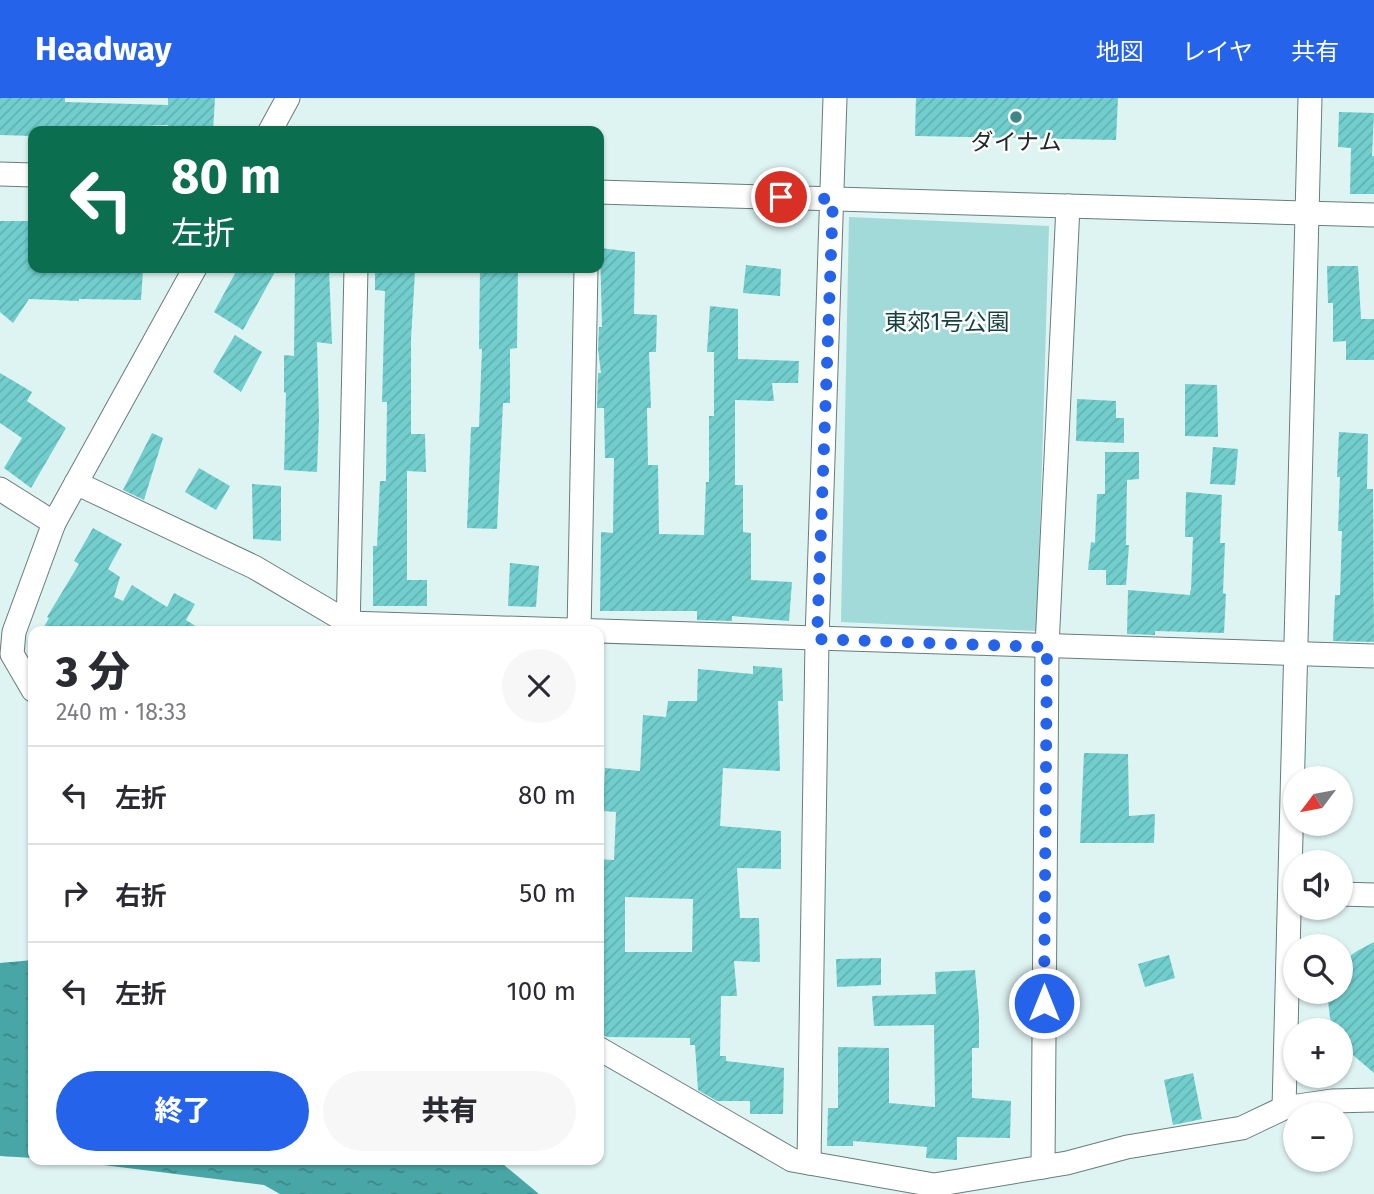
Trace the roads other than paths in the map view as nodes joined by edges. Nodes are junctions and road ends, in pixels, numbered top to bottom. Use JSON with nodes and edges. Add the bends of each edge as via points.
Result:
{"nodes":[{"id":1,"x":288,"y":98,"type":"edge"},
{"id":2,"x":835,"y":98,"type":"edge"},
{"id":3,"x":1310,"y":98,"type":"edge"},
{"id":4,"x":273,"y":126,"type":"edge"},
{"id":5,"x":0,"y":174,"type":"edge"},
{"id":6,"x":28,"y":175,"type":"edge"},
{"id":7,"x":604,"y":192,"type":"edge"},
{"id":8,"x":833,"y":199,"type":"junction"},
{"id":9,"x":1068,"y":206,"type":"junction"},
{"id":10,"x":1307,"y":213,"type":"junction"},
{"id":11,"x":1374,"y":215,"type":"edge"},
{"id":12,"x":192,"y":273,"type":"edge"},
{"id":13,"x":356,"y":273,"type":"edge"},
{"id":14,"x":586,"y":273,"type":"edge"},
{"id":15,"x":76,"y":483,"type":"junction"},
{"id":16,"x":0,"y":489,"type":"edge"},
{"id":17,"x":54,"y":523,"type":"junction"},
{"id":18,"x":347,"y":626,"type":"edge"},
{"id":19,"x":349,"y":626,"type":"edge"},
{"id":20,"x":579,"y":626,"type":"edge"},
{"id":21,"x":604,"y":632,"type":"edge"},
{"id":22,"x":817,"y":639,"type":"junction"},
{"id":23,"x":1047,"y":647,"type":"junction"},
{"id":24,"x":1296,"y":655,"type":"junction"},
{"id":25,"x":1374,"y":656,"type":"edge"},
{"id":26,"x":28,"y":681,"type":"edge"},
{"id":27,"x":1293,"y":850,"type":"edge"},
{"id":28,"x":1353,"y":894,"type":"edge"},
{"id":29,"x":1374,"y":895,"type":"edge"},
{"id":30,"x":1291,"y":920,"type":"edge"},
{"id":31,"x":604,"y":1051,"type":"edge"},
{"id":32,"x":1374,"y":1100,"type":"edge"},
{"id":33,"x":1284,"y":1102,"type":"edge"},
{"id":34,"x":1325,"y":1102,"type":"edge"},
{"id":35,"x":1283,"y":1108,"type":"edge"},
{"id":36,"x":808,"y":1163,"type":"junction"},
{"id":37,"x":1043,"y":1167,"type":"junction"}],
"edges":[{"from":1,"to":4,"type":"street"},
{"from":2,"to":8,"type":"street"},
{"from":3,"to":10,"type":"street"},
{"from":5,"to":6,"type":"street"},
{"from":7,"to":8,"type":"street"},
{"from":8,"to":9,"type":"street"},
{"from":8,"to":22,"type":"street"},
{"from":9,"to":10,"type":"street"},
{"from":9,"to":23,"type":"street"},
{"from":10,"to":11,"type":"street"},
{"from":10,"to":24,"type":"street"},
{"from":12,"to":15,"type":"street"},
{"from":13,"to":19,"type":"street"},
{"from":14,"to":20,"type":"street"},
{"from":15,"to":17,"type":"street"},
{"from":15,"to":18,"type":"street","via":[[254,567]]},
{"from":16,"to":17,"type":"street"},
{"from":17,"to":26,"type":"street","via":[[14,632],[12,654]]},
{"from":21,"to":22,"type":"street"},
{"from":22,"to":23,"type":"street"},
{"from":22,"to":36,"type":"street"},
{"from":23,"to":24,"type":"street"},
{"from":23,"to":37,"type":"street"},
{"from":24,"to":25,"type":"street"},
{"from":24,"to":27,"type":"street"},
{"from":28,"to":29,"type":"street"},
{"from":30,"to":33,"type":"street"},
{"from":31,"to":36,"type":"street","via":[[792,1160]]},
{"from":32,"to":34,"type":"street"},
{"from":35,"to":37,"type":"street","via":[[1242,1128]]},
{"from":36,"to":37,"type":"street","via":[[934,1185]]}]}
